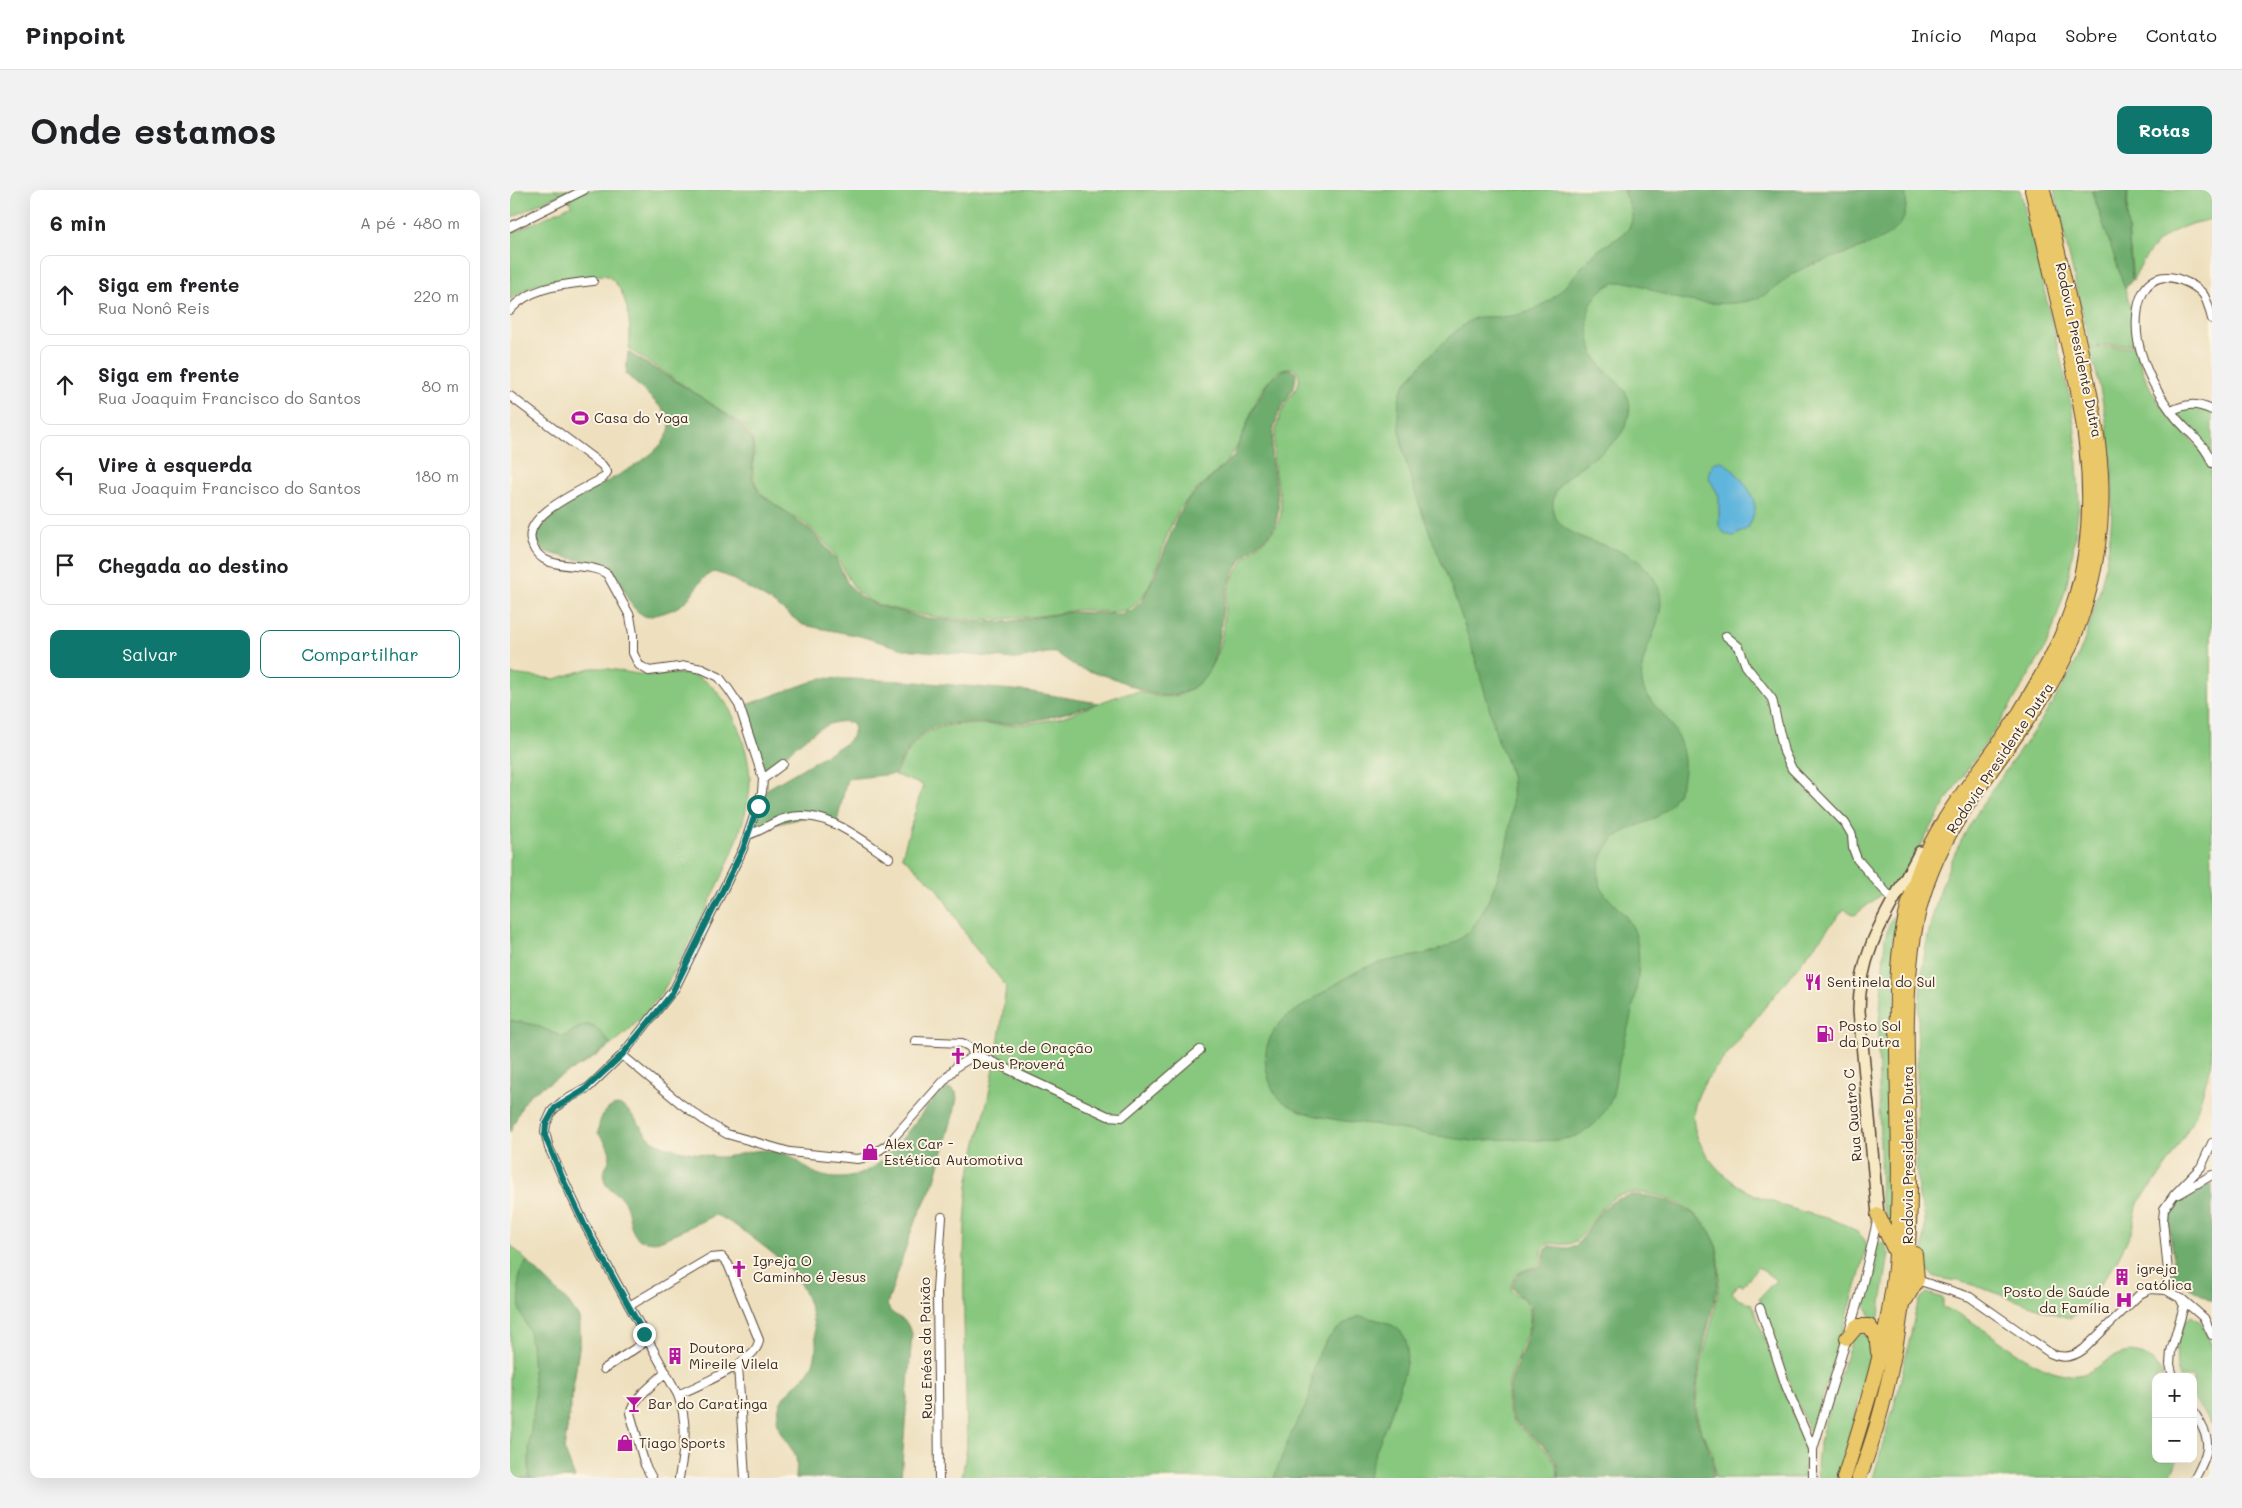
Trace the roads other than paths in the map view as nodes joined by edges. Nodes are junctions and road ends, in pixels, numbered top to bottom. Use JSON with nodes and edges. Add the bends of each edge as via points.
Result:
{"nodes":[{"id":1,"x":584,"y":190,"type":"edge"},
{"id":2,"x":2032,"y":190,"type":"edge"},
{"id":3,"x":2044,"y":190,"type":"edge"},
{"id":4,"x":510,"y":227,"type":"edge"},
{"id":5,"x":593,"y":281,"type":"dead end"},
{"id":6,"x":510,"y":310,"type":"edge"},
{"id":7,"x":2212,"y":319,"type":"edge"},
{"id":8,"x":510,"y":396,"type":"edge"},
{"id":9,"x":2212,"y":410,"type":"edge"},
{"id":10,"x":2171,"y":411,"type":"junction"},
{"id":11,"x":2212,"y":463,"type":"edge"},
{"id":12,"x":1726,"y":636,"type":"dead end"},
{"id":13,"x":2028,"y":698,"type":"junction"},
{"id":14,"x":783,"y":764,"type":"dead end"},
{"id":15,"x":762,"y":779,"type":"junction"},
{"id":16,"x":748,"y":835,"type":"junction"},
{"id":17,"x":889,"y":858,"type":"dead end"},
{"id":18,"x":1891,"y":898,"type":"dead end"},
{"id":19,"x":915,"y":1041,"type":"dead end"},
{"id":20,"x":1200,"y":1050,"type":"dead end"},
{"id":21,"x":622,"y":1055,"type":"junction"},
{"id":22,"x":974,"y":1056,"type":"junction"},
{"id":23,"x":2212,"y":1143,"type":"edge"},
{"id":24,"x":2212,"y":1175,"type":"edge"},
{"id":25,"x":2169,"y":1201,"type":"junction"},
{"id":26,"x":1910,"y":1203,"type":"junction"},
{"id":27,"x":1878,"y":1215,"type":"junction"},
{"id":28,"x":942,"y":1217,"type":"dead end"},
{"id":29,"x":1896,"y":1254,"type":"junction"},
{"id":30,"x":1917,"y":1280,"type":"junction"},
{"id":31,"x":2166,"y":1290,"type":"junction"},
{"id":32,"x":2180,"y":1298,"type":"junction"},
{"id":33,"x":629,"y":1306,"type":"junction"},
{"id":34,"x":1760,"y":1308,"type":"dead end"},
{"id":35,"x":1902,"y":1312,"type":"junction"},
{"id":36,"x":2212,"y":1335,"type":"edge"},
{"id":37,"x":1847,"y":1338,"type":"junction"},
{"id":38,"x":648,"y":1340,"type":"junction"},
{"id":39,"x":738,"y":1365,"type":"junction"},
{"id":40,"x":1878,"y":1368,"type":"junction"},
{"id":41,"x":604,"y":1369,"type":"dead end"},
{"id":42,"x":666,"y":1372,"type":"junction"},
{"id":43,"x":2172,"y":1373,"type":"edge"},
{"id":44,"x":678,"y":1396,"type":"junction"},
{"id":45,"x":2197,"y":1417,"type":"edge"},
{"id":46,"x":1813,"y":1450,"type":"junction"},
{"id":47,"x":652,"y":1478,"type":"edge"},
{"id":48,"x":679,"y":1478,"type":"edge"},
{"id":49,"x":745,"y":1478,"type":"edge"},
{"id":50,"x":939,"y":1478,"type":"edge"},
{"id":51,"x":1813,"y":1478,"type":"edge"},
{"id":52,"x":1844,"y":1478,"type":"edge"},
{"id":53,"x":1859,"y":1478,"type":"edge"},
{"id":54,"x":2195,"y":1478,"type":"edge"}],
"edges":[{"from":1,"to":4,"type":"street"},
{"from":2,"to":13,"type":"highway","name":"Rodovia Presidente Dutra","via":[[2080,404],[2088,464],[2089,515],[2076,596],[2055,650]]},
{"from":3,"to":26,"type":"highway","name":"Rodovia Presidente Dutra","via":[[2094,413],[2101,473],[2100,535],[2084,608],[2056,674],[1956,821],[1935,860],[1921,900],[1909,984]]},
{"from":5,"to":6,"type":"street","via":[[537,291],[521,299]]},
{"from":7,"to":10,"type":"street","via":[[2204,295],[2187,282],[2175,278],[2155,280],[2137,304],[2138,341],[2145,368]]},
{"from":8,"to":15,"type":"street","via":[[606,468],[606,476],[539,518],[530,532],[534,549],[549,562],[607,574],[630,616],[634,658],[642,667],[653,671],[692,666],[719,677],[739,705]]},
{"from":9,"to":10,"type":"street","via":[[2195,404]]},
{"from":10,"to":11,"type":"street","via":[[2202,445]]},
{"from":12,"to":18,"type":"street","via":[[1738,647],[1746,666],[1772,699],[1784,752],[1792,769],[1845,823],[1852,835],[1857,859]]},
{"from":13,"to":27,"type":"street","name":"Rua Quatro C","via":[[1935,825],[1888,911],[1863,967],[1859,1011]]},
{"from":13,"to":29,"type":"highway","name":"Rodovia Presidente Dutra","via":[[1934,837],[1908,907],[1900,945],[1897,993]]},
{"from":14,"to":15,"type":"street"},
{"from":15,"to":16,"type":"street","via":[[758,806]]},
{"from":16,"to":17,"type":"street","via":[[784,819],[809,817],[842,828]]},
{"from":16,"to":21,"type":"street","via":[[675,988]]},
{"from":19,"to":22,"type":"street","via":[[962,1043],[970,1047]]},
{"from":20,"to":22,"type":"street","via":[[1122,1117],[1114,1118]]},
{"from":21,"to":22,"type":"street","via":[[680,1103],[727,1134],[790,1152],[857,1159],[869,1157],[887,1144],[957,1066]]},
{"from":21,"to":33,"type":"street","via":[[583,1091],[555,1108],[547,1120],[545,1132],[558,1170],[585,1226]]},
{"from":23,"to":25,"type":"street","via":[[2201,1167]]},
{"from":24,"to":25,"type":"street"},
{"from":25,"to":31,"type":"street","via":[[2162,1216],[2168,1271]]},
{"from":26,"to":30,"type":"highway"},
{"from":26,"to":35,"type":"highway","name":"Rodovia Presidente Dutra"},
{"from":27,"to":29,"type":"highway"},
{"from":27,"to":37,"type":"street","name":"Rua Quatro C"},
{"from":28,"to":50,"type":"street","name":"Rua Enéas da Paixão","via":[[937,1290]]},
{"from":29,"to":40,"type":"highway","name":"Rodovia Presidente Dutra"},
{"from":30,"to":31,"type":"street","via":[[1970,1297],[2050,1353],[2069,1357],[2081,1352],[2140,1294],[2150,1289]]},
{"from":30,"to":35,"type":"highway"},
{"from":31,"to":32,"type":"street"},
{"from":32,"to":36,"type":"street","via":[[2199,1312]]},
{"from":32,"to":43,"type":"street","via":[[2184,1309],[2171,1351]]},
{"from":33,"to":38,"type":"street"},
{"from":33,"to":39,"type":"street","via":[[710,1258],[722,1257],[728,1264],[759,1340],[754,1353]]},
{"from":34,"to":46,"type":"street","via":[[1786,1386]]},
{"from":35,"to":53,"type":"highway","name":"Rodovia Presidente Dutra","via":[[1871,1448]]},
{"from":37,"to":40,"type":"highway","via":[[1857,1326],[1871,1328],[1878,1342]]},
{"from":37,"to":46,"type":"street","name":"Rua Quatro C"},
{"from":38,"to":41,"type":"street"},
{"from":38,"to":42,"type":"street"},
{"from":39,"to":44,"type":"street"},
{"from":39,"to":49,"type":"street"},
{"from":40,"to":52,"type":"highway","name":"Rodovia Presidente Dutra"},
{"from":42,"to":44,"type":"street"},
{"from":42,"to":47,"type":"street","via":[[642,1394],[630,1413],[644,1465]]},
{"from":44,"to":48,"type":"street","via":[[684,1409],[686,1431]]},
{"from":45,"to":54,"type":"street","via":[[2208,1441]]},
{"from":46,"to":51,"type":"street","name":"Rua Quatro C"}]}
